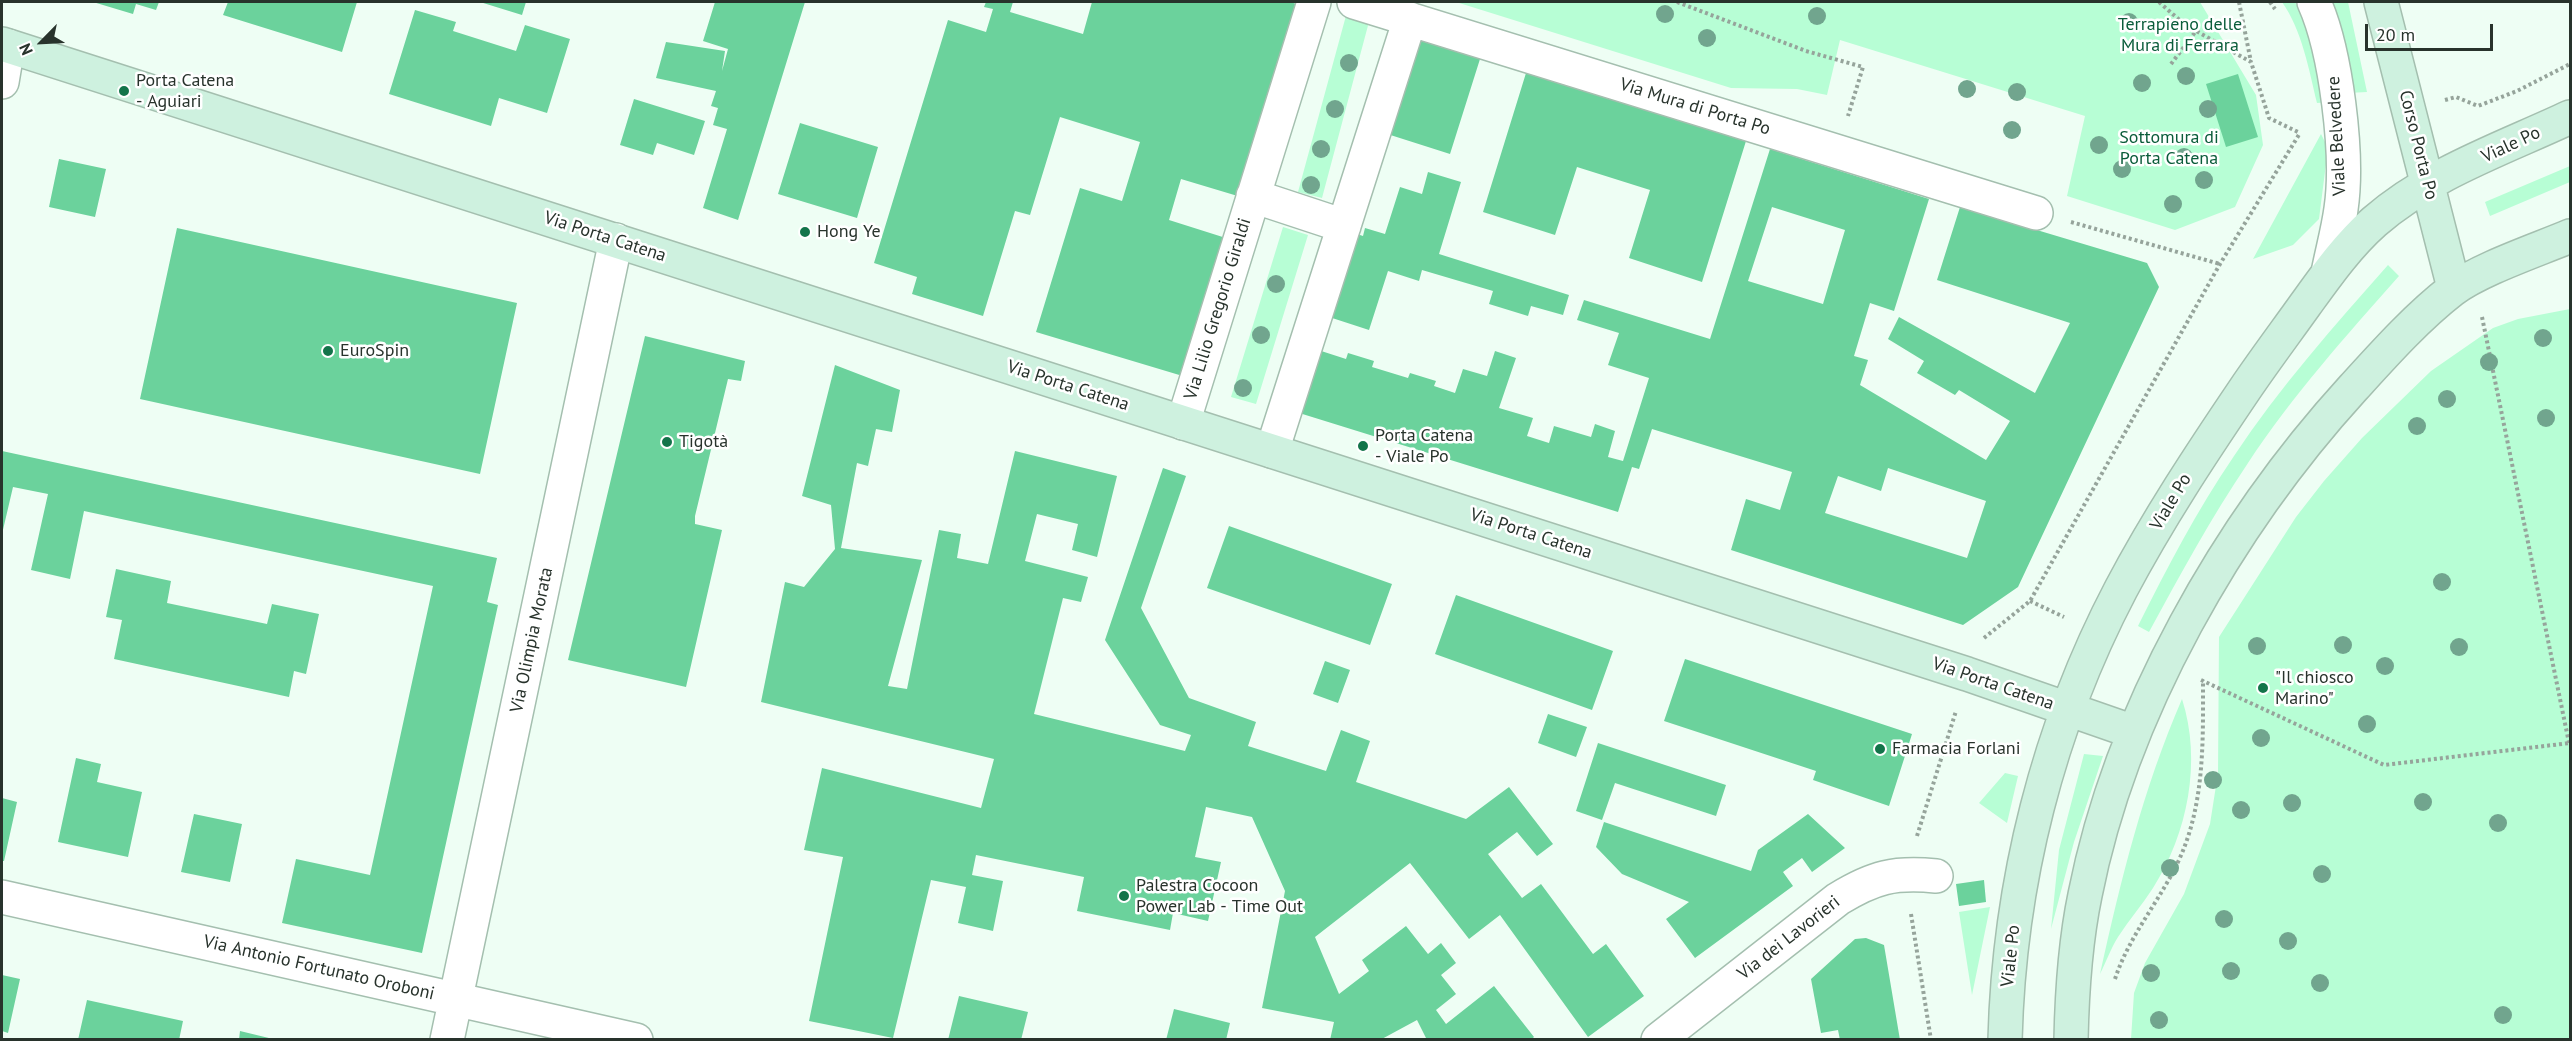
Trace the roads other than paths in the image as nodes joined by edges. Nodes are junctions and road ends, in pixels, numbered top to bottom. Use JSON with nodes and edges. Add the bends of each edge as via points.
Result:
{"nodes":[{"id":1,"x":1314,"y":2,"type":"edge"},
{"id":2,"x":1354,"y":2,"type":"edge"},
{"id":3,"x":2314,"y":2,"type":"edge"},
{"id":4,"x":2380,"y":8,"type":"edge"},
{"id":5,"x":1410,"y":19,"type":"junction"},
{"id":6,"x":5,"y":45,"type":"edge"},
{"id":7,"x":2,"y":82,"type":"edge"},
{"id":8,"x":2571,"y":117,"type":"edge"},
{"id":9,"x":2427,"y":183,"type":"junction"},
{"id":10,"x":1253,"y":196,"type":"junction"},
{"id":11,"x":2036,"y":213,"type":"road end"},
{"id":12,"x":1344,"y":226,"type":"junction"},
{"id":13,"x":2571,"y":236,"type":"edge"},
{"id":14,"x":616,"y":240,"type":"junction"},
{"id":15,"x":2571,"y":262,"type":"edge"},
{"id":16,"x":2328,"y":273,"type":"junction"},
{"id":17,"x":2475,"y":277,"type":"junction"},
{"id":18,"x":1183,"y":423,"type":"junction"},
{"id":19,"x":1272,"y":451,"type":"junction"},
{"id":20,"x":2068,"y":709,"type":"junction"},
{"id":21,"x":2134,"y":732,"type":"junction"},
{"id":22,"x":1922,"y":875,"type":"road end"},
{"id":23,"x":2,"y":897,"type":"edge"},
{"id":24,"x":456,"y":999,"type":"junction"},
{"id":25,"x":447,"y":1040,"type":"edge"},
{"id":26,"x":636,"y":1040,"type":"edge"},
{"id":27,"x":1658,"y":1040,"type":"edge"},
{"id":28,"x":2005,"y":1040,"type":"edge"},
{"id":29,"x":2071,"y":1040,"type":"edge"}],
"edges":[{"from":1,"to":10,"type":"street","name":"Via Lilio Gregorio Giraldi"},
{"from":2,"to":5,"type":"street","name":"Via Mura di Porta Po"},
{"from":3,"to":16,"type":"street","name":"Viale Belvedere","via":[[2323,21],[2334,72],[2342,174],[2341,208]]},
{"from":4,"to":9,"type":"main road","name":"Corso Porta Po"},
{"from":5,"to":11,"type":"street","name":"Via Mura di Porta Po"},
{"from":5,"to":12,"type":"street"},
{"from":6,"to":7,"type":"street"},
{"from":6,"to":14,"type":"main road","name":"Via Porta Catena"},
{"from":8,"to":9,"type":"main road","name":"Viale Po"},
{"from":9,"to":16,"type":"main road","name":"Viale Po","via":[[2376,220]]},
{"from":9,"to":17,"type":"main road","name":"Corso Porta Po"},
{"from":10,"to":12,"type":"street","name":"Via Lilio Gregorio Giraldi"},
{"from":10,"to":18,"type":"street","name":"Via Lilio Gregorio Giraldi"},
{"from":12,"to":19,"type":"street"},
{"from":13,"to":17,"type":"main road"},
{"from":14,"to":18,"type":"main road","name":"Via Porta Catena"},
{"from":14,"to":24,"type":"street","name":"Via Olimpia Morata"},
{"from":15,"to":17,"type":"main road","via":[[2552,261]]},
{"from":16,"to":20,"type":"main road","name":"Viale Po","via":[[2188,473],[2120,591]]},
{"from":17,"to":21,"type":"main road","via":[[2387,351],[2292,459],[2219,567]]},
{"from":18,"to":19,"type":"main road","name":"Via Porta Catena"},
{"from":19,"to":20,"type":"main road","name":"Via Porta Catena"},
{"from":20,"to":21,"type":"main road","name":"Via Porta Catena"},
{"from":20,"to":28,"type":"main road","name":"Viale Po","via":[[2032,823],[2024,864],[2009,964]]},
{"from":21,"to":29,"type":"main road","via":[[2084,897]]},
{"from":22,"to":27,"type":"street","name":"Via dei Lavorieri","via":[[1878,878],[1838,899]]},
{"from":23,"to":24,"type":"street","name":"Via Antonio Fortunato Oroboni"},
{"from":24,"to":25,"type":"street","name":"Via Olimpia Morata"},
{"from":24,"to":26,"type":"street","name":"Via Antonio Fortunato Oroboni"}]}
